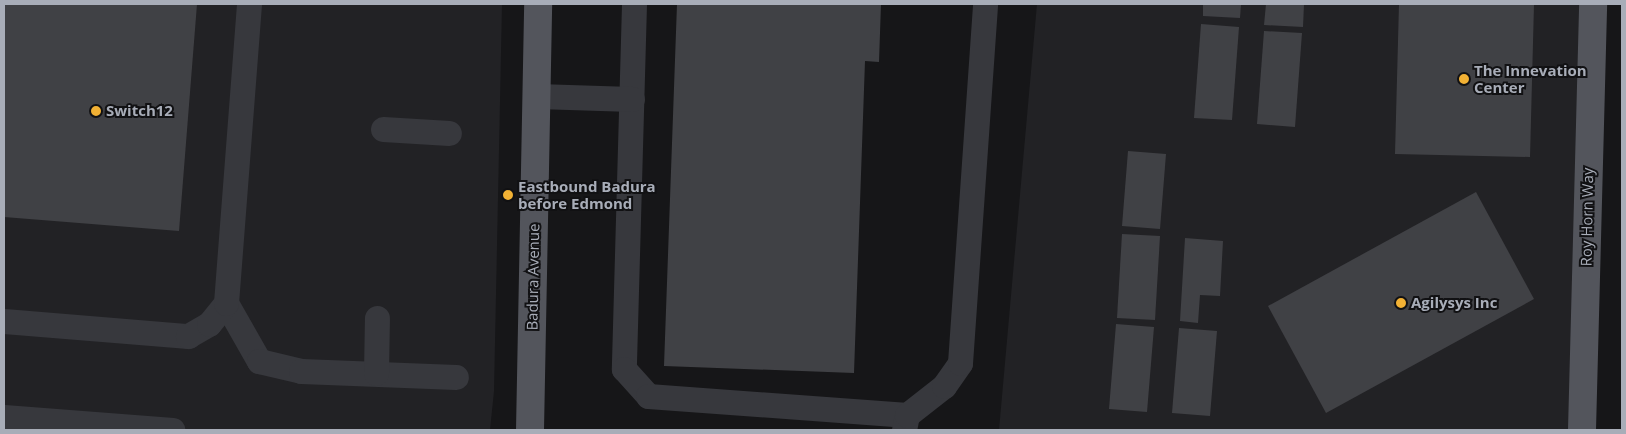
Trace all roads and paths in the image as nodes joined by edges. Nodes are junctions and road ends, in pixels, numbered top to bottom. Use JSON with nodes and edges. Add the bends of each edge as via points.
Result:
{"nodes":[{"id":1,"x":249,"y":4,"type":"edge"},
{"id":2,"x":538,"y":4,"type":"edge"},
{"id":3,"x":634,"y":4,"type":"edge"},
{"id":4,"x":985,"y":4,"type":"edge"},
{"id":5,"x":1593,"y":4,"type":"edge"},
{"id":6,"x":537,"y":96,"type":"junction"},
{"id":7,"x":632,"y":99,"type":"junction"},
{"id":8,"x":383,"y":129,"type":"dead end"},
{"id":9,"x":449,"y":133,"type":"dead end"},
{"id":10,"x":226,"y":304,"type":"junction"},
{"id":11,"x":377,"y":318,"type":"dead end"},
{"id":12,"x":4,"y":321,"type":"edge"},
{"id":13,"x":376,"y":373,"type":"junction"},
{"id":14,"x":456,"y":377,"type":"dead end"},
{"id":15,"x":4,"y":417,"type":"edge"},
{"id":16,"x":905,"y":423,"type":"edge"},
{"id":17,"x":172,"y":430,"type":"edge"},
{"id":18,"x":530,"y":430,"type":"edge"},
{"id":19,"x":1582,"y":430,"type":"edge"}],
"edges":[{"from":1,"to":10,"type":"lane"},
{"from":2,"to":6,"type":"main road","name":"Badura Avenue"},
{"from":3,"to":7,"type":"lane"},
{"from":4,"to":16,"type":"lane","via":[[960,363],[944,386]]},
{"from":5,"to":19,"type":"main road","name":"Roy Horn Way"},
{"from":6,"to":7,"type":"lane"},
{"from":6,"to":18,"type":"main road","name":"Badura Avenue"},
{"from":7,"to":16,"type":"lane","via":[[624,369],[648,396]]},
{"from":8,"to":9,"type":"lane"},
{"from":10,"to":12,"type":"lane","via":[[209,324],[188,336]]},
{"from":10,"to":13,"type":"lane","via":[[259,361],[301,371]]},
{"from":11,"to":13,"type":"lane"},
{"from":13,"to":14,"type":"lane"},
{"from":15,"to":17,"type":"lane"}]}
